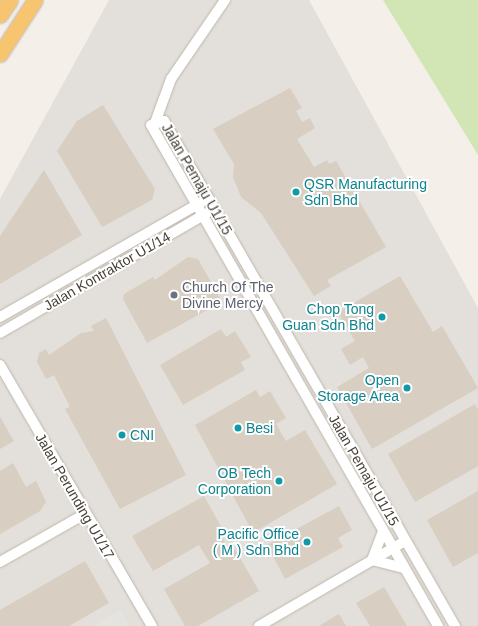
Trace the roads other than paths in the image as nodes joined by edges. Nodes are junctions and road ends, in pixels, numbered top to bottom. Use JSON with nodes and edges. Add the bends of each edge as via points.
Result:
{"nodes":[{"id":1,"x":10,"y":0,"type":"edge"},
{"id":2,"x":35,"y":0,"type":"edge"},
{"id":3,"x":225,"y":0,"type":"edge"},
{"id":4,"x":0,"y":15,"type":"edge"},
{"id":5,"x":0,"y":54,"type":"edge"},
{"id":6,"x":155,"y":122,"type":"junction"},
{"id":7,"x":208,"y":198,"type":"junction"},
{"id":8,"x":196,"y":205,"type":"junction"},
{"id":9,"x":214,"y":209,"type":"junction"},
{"id":10,"x":202,"y":216,"type":"junction"},
{"id":11,"x":0,"y":317,"type":"edge"},
{"id":12,"x":0,"y":333,"type":"edge"},
{"id":13,"x":0,"y":365,"type":"edge"},
{"id":14,"x":85,"y":514,"type":"junction"},
{"id":15,"x":383,"y":532,"type":"junction"},
{"id":16,"x":405,"y":541,"type":"junction"},
{"id":17,"x":392,"y":548,"type":"junction"},
{"id":18,"x":372,"y":560,"type":"junction"},
{"id":19,"x":0,"y":562,"type":"edge"},
{"id":20,"x":404,"y":568,"type":"junction"},
{"id":21,"x":152,"y":626,"type":"edge"},
{"id":22,"x":259,"y":626,"type":"edge"},
{"id":23,"x":438,"y":626,"type":"edge"},
{"id":24,"x":454,"y":626,"type":"edge"}],
"edges":[{"from":1,"to":4,"type":"highway"},
{"from":2,"to":5,"type":"highway"},
{"from":3,"to":6,"type":"street","via":[[171,80]]},
{"from":6,"to":7,"type":"street","name":"Jalan Pemaju U1/15","via":[[164,121]]},
{"from":6,"to":8,"type":"street","name":"Jalan Pemaju U1/15","via":[[150,127]]},
{"from":7,"to":8,"type":"street","name":"Jalan Kontraktor U1/14"},
{"from":7,"to":9,"type":"street","name":"Jalan Pemaju U1/15"},
{"from":8,"to":10,"type":"street","name":"Jalan Pemaju U1/15"},
{"from":8,"to":11,"type":"street","name":"Jalan Kontraktor U1/14"},
{"from":9,"to":10,"type":"street","name":"Jalan Kontraktor U1/14"},
{"from":9,"to":16,"type":"street","name":"Jalan Pemaju U1/15"},
{"from":10,"to":12,"type":"street","name":"Jalan Kontraktor U1/14"},
{"from":10,"to":15,"type":"street","name":"Jalan Pemaju U1/15"},
{"from":13,"to":14,"type":"street","name":"Jalan Perunding U1/17"},
{"from":14,"to":19,"type":"street"},
{"from":14,"to":21,"type":"street","name":"Jalan Perunding U1/17"},
{"from":15,"to":17,"type":"street","name":"Jalan Pemaju U1/15"},
{"from":15,"to":18,"type":"street"},
{"from":16,"to":17,"type":"street"},
{"from":16,"to":24,"type":"street","name":"Jalan Pemaju U1/15"},
{"from":17,"to":18,"type":"street"},
{"from":17,"to":20,"type":"street","name":"Jalan Pemaju U1/15"},
{"from":18,"to":20,"type":"street"},
{"from":18,"to":22,"type":"street"},
{"from":20,"to":23,"type":"street","name":"Jalan Pemaju U1/15"}]}
